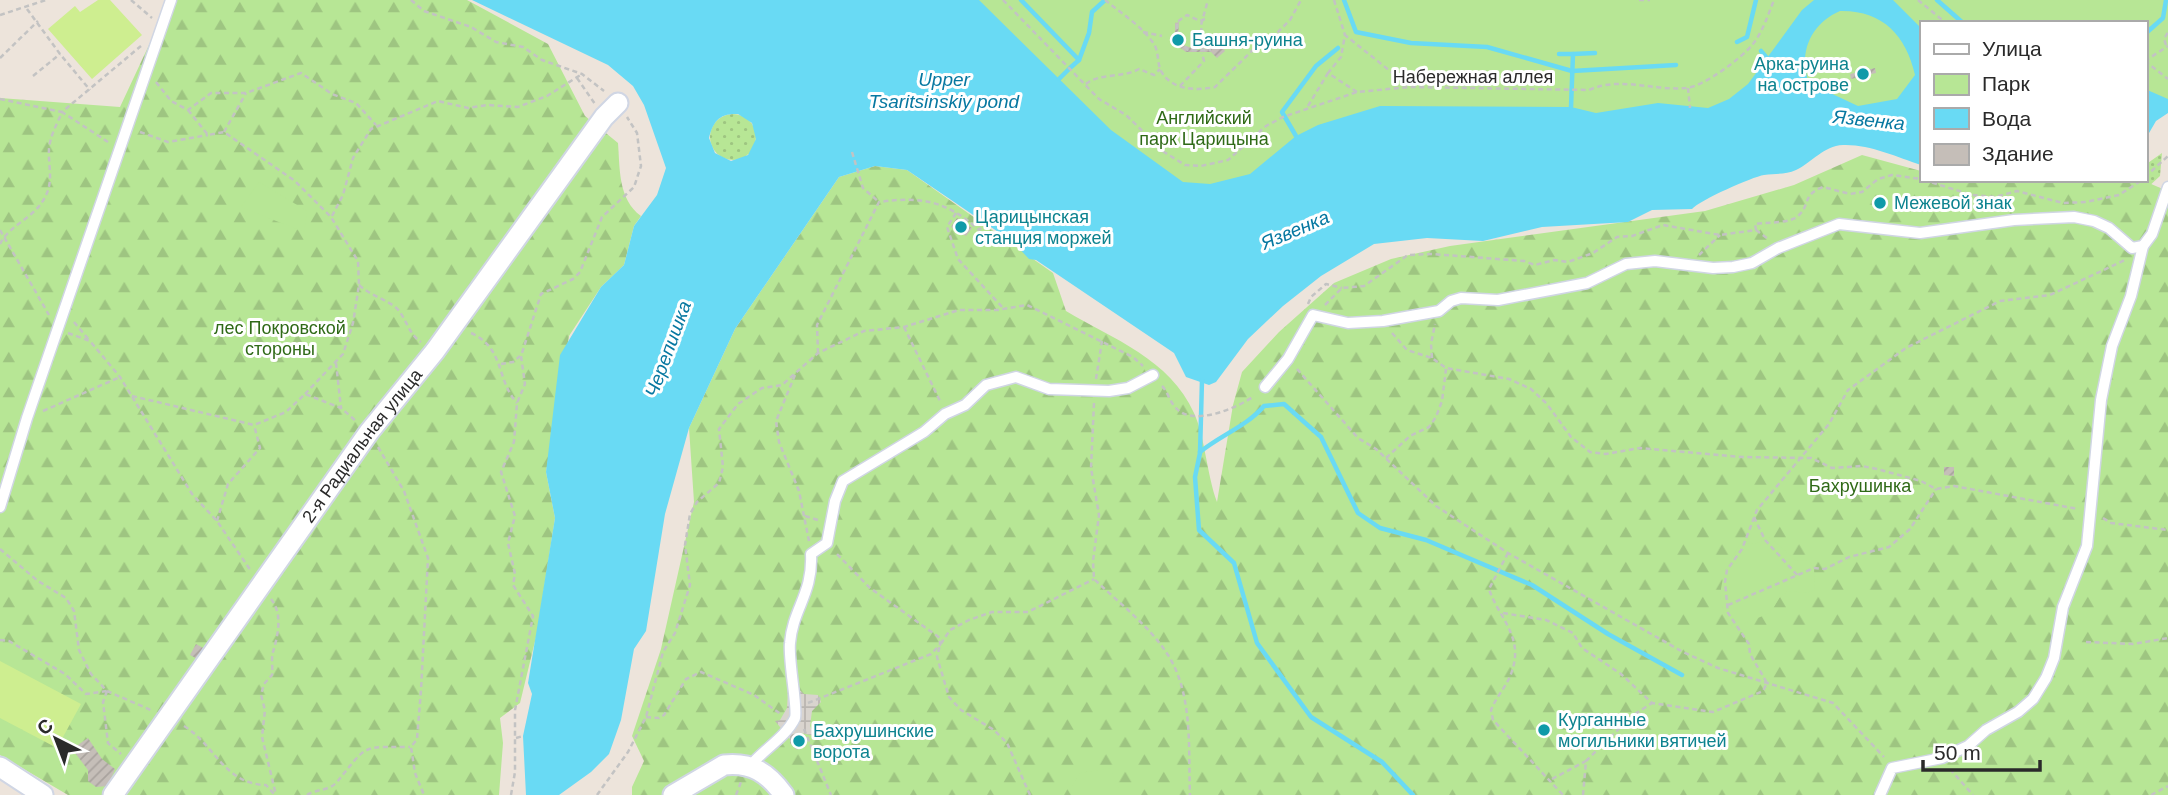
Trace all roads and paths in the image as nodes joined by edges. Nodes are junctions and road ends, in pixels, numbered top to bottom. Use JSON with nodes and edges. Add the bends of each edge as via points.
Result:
{"nodes":[{"id":1,"x":46,"y":0,"type":"edge"},
{"id":2,"x":131,"y":0,"type":"edge"},
{"id":3,"x":171,"y":0,"type":"edge"},
{"id":4,"x":411,"y":0,"type":"edge"},
{"id":5,"x":1003,"y":0,"type":"edge"},
{"id":6,"x":1105,"y":0,"type":"edge"},
{"id":7,"x":1208,"y":0,"type":"edge"},
{"id":8,"x":1301,"y":0,"type":"edge"},
{"id":9,"x":1334,"y":0,"type":"edge"},
{"id":10,"x":1639,"y":0,"type":"edge"},
{"id":11,"x":1650,"y":0,"type":"edge"},
{"id":12,"x":1774,"y":0,"type":"edge"},
{"id":13,"x":1918,"y":0,"type":"edge"},
{"id":14,"x":27,"y":9,"type":"junction"},
{"id":15,"x":0,"y":15,"type":"edge"},
{"id":16,"x":1205,"y":19,"type":"junction"},
{"id":17,"x":38,"y":21,"type":"junction"},
{"id":18,"x":1944,"y":21,"type":"edge"},
{"id":19,"x":164,"y":24,"type":"junction"},
{"id":20,"x":1143,"y":32,"type":"junction"},
{"id":21,"x":2168,"y":32,"type":"edge"},
{"id":22,"x":1345,"y":35,"type":"junction"},
{"id":23,"x":1162,"y":36,"type":"dead end"},
{"id":24,"x":2167,"y":46,"type":"edge"},
{"id":25,"x":1211,"y":50,"type":"dead end"},
{"id":26,"x":60,"y":54,"type":"junction"},
{"id":27,"x":0,"y":58,"type":"edge"},
{"id":28,"x":2147,"y":60,"type":"edge"},
{"id":29,"x":2147,"y":63,"type":"edge"},
{"id":30,"x":146,"y":68,"type":"junction"},
{"id":31,"x":1160,"y":69,"type":"junction"},
{"id":32,"x":582,"y":74,"type":"junction"},
{"id":33,"x":1328,"y":74,"type":"junction"},
{"id":34,"x":33,"y":76,"type":"dead end"},
{"id":35,"x":577,"y":78,"type":"junction"},
{"id":36,"x":2168,"y":79,"type":"edge"},
{"id":37,"x":1086,"y":85,"type":"junction"},
{"id":38,"x":1180,"y":86,"type":"junction"},
{"id":39,"x":1410,"y":87,"type":"junction"},
{"id":40,"x":1688,"y":88,"type":"junction"},
{"id":41,"x":90,"y":90,"type":"junction"},
{"id":42,"x":1357,"y":92,"type":"junction"},
{"id":43,"x":246,"y":93,"type":"junction"},
{"id":44,"x":0,"y":99,"type":"edge"},
{"id":45,"x":1308,"y":107,"type":"junction"},
{"id":46,"x":1690,"y":108,"type":"dead end"},
{"id":47,"x":188,"y":110,"type":"junction"},
{"id":48,"x":611,"y":110,"type":"junction"},
{"id":49,"x":62,"y":112,"type":"junction"},
{"id":50,"x":377,"y":126,"type":"junction"},
{"id":51,"x":126,"y":127,"type":"junction"},
{"id":52,"x":224,"y":132,"type":"junction"},
{"id":53,"x":208,"y":135,"type":"junction"},
{"id":54,"x":118,"y":149,"type":"junction"},
{"id":55,"x":852,"y":152,"type":"dead end"},
{"id":56,"x":2168,"y":156,"type":"edge"},
{"id":57,"x":2147,"y":175,"type":"edge"},
{"id":58,"x":1920,"y":180,"type":"edge"},
{"id":59,"x":1930,"y":182,"type":"edge"},
{"id":60,"x":2138,"y":182,"type":"edge"},
{"id":61,"x":2168,"y":187,"type":"edge"},
{"id":62,"x":879,"y":202,"type":"junction"},
{"id":63,"x":956,"y":212,"type":"junction"},
{"id":64,"x":331,"y":217,"type":"junction"},
{"id":65,"x":985,"y":223,"type":"dead end"},
{"id":66,"x":0,"y":230,"type":"edge"},
{"id":67,"x":1720,"y":235,"type":"junction"},
{"id":68,"x":4,"y":236,"type":"junction"},
{"id":69,"x":0,"y":244,"type":"edge"},
{"id":70,"x":2143,"y":246,"type":"junction"},
{"id":71,"x":1689,"y":264,"type":"junction"},
{"id":72,"x":2115,"y":264,"type":"dead end"},
{"id":73,"x":359,"y":285,"type":"junction"},
{"id":74,"x":1342,"y":288,"type":"junction"},
{"id":75,"x":1003,"y":309,"type":"dead end"},
{"id":76,"x":65,"y":311,"type":"junction"},
{"id":77,"x":1313,"y":315,"type":"junction"},
{"id":78,"x":1383,"y":321,"type":"junction"},
{"id":79,"x":1436,"y":322,"type":"dead end"},
{"id":80,"x":451,"y":327,"type":"junction"},
{"id":81,"x":904,"y":327,"type":"junction"},
{"id":82,"x":57,"y":330,"type":"junction"},
{"id":83,"x":89,"y":341,"type":"junction"},
{"id":84,"x":435,"y":351,"type":"junction"},
{"id":85,"x":818,"y":353,"type":"junction"},
{"id":86,"x":521,"y":356,"type":"junction"},
{"id":87,"x":1432,"y":358,"type":"junction"},
{"id":88,"x":1288,"y":359,"type":"junction"},
{"id":89,"x":336,"y":363,"type":"junction"},
{"id":90,"x":501,"y":364,"type":"junction"},
{"id":91,"x":1446,"y":368,"type":"junction"},
{"id":92,"x":795,"y":375,"type":"junction"},
{"id":93,"x":1153,"y":375,"type":"junction"},
{"id":94,"x":120,"y":377,"type":"junction"},
{"id":95,"x":1265,"y":387,"type":"joint"},
{"id":96,"x":305,"y":394,"type":"junction"},
{"id":97,"x":132,"y":396,"type":"junction"},
{"id":98,"x":517,"y":403,"type":"junction"},
{"id":99,"x":341,"y":408,"type":"junction"},
{"id":100,"x":945,"y":414,"type":"junction"},
{"id":101,"x":27,"y":418,"type":"junction"},
{"id":102,"x":254,"y":425,"type":"junction"},
{"id":103,"x":369,"y":432,"type":"junction"},
{"id":104,"x":1386,"y":458,"type":"junction"},
{"id":105,"x":1800,"y":458,"type":"junction"},
{"id":106,"x":1091,"y":468,"type":"dead end"},
{"id":107,"x":1936,"y":489,"type":"junction"},
{"id":108,"x":0,"y":508,"type":"edge"},
{"id":109,"x":2091,"y":511,"type":"junction"},
{"id":110,"x":1754,"y":517,"type":"junction"},
{"id":111,"x":217,"y":521,"type":"junction"},
{"id":112,"x":2168,"y":530,"type":"edge"},
{"id":113,"x":827,"y":543,"type":"junction"},
{"id":114,"x":0,"y":549,"type":"edge"},
{"id":115,"x":1508,"y":553,"type":"junction"},
{"id":116,"x":811,"y":554,"type":"junction"},
{"id":117,"x":1799,"y":577,"type":"junction"},
{"id":118,"x":1094,"y":579,"type":"junction"},
{"id":119,"x":261,"y":586,"type":"junction"},
{"id":120,"x":1727,"y":605,"type":"junction"},
{"id":121,"x":1503,"y":613,"type":"junction"},
{"id":122,"x":2168,"y":638,"type":"edge"},
{"id":123,"x":0,"y":640,"type":"edge"},
{"id":124,"x":2086,"y":642,"type":"dead end"},
{"id":125,"x":940,"y":645,"type":"junction"},
{"id":126,"x":1767,"y":683,"type":"junction"},
{"id":127,"x":107,"y":691,"type":"junction"},
{"id":128,"x":1653,"y":703,"type":"junction"},
{"id":129,"x":167,"y":717,"type":"junction"},
{"id":130,"x":646,"y":717,"type":"junction"},
{"id":131,"x":795,"y":718,"type":"junction"},
{"id":132,"x":523,"y":736,"type":"dead end"},
{"id":133,"x":516,"y":738,"type":"junction"},
{"id":134,"x":411,"y":747,"type":"junction"},
{"id":135,"x":1942,"y":758,"type":"junction"},
{"id":136,"x":1586,"y":761,"type":"junction"},
{"id":137,"x":135,"y":766,"type":"junction"},
{"id":138,"x":750,"y":766,"type":"junction"},
{"id":139,"x":0,"y":767,"type":"edge"},
{"id":140,"x":1892,"y":768,"type":"junction"},
{"id":141,"x":1551,"y":779,"type":"junction"},
{"id":142,"x":2168,"y":786,"type":"edge"},
{"id":143,"x":511,"y":794,"type":"edge"},
{"id":144,"x":43,"y":795,"type":"edge"},
{"id":145,"x":113,"y":795,"type":"edge"},
{"id":146,"x":275,"y":795,"type":"edge"},
{"id":147,"x":307,"y":795,"type":"edge"},
{"id":148,"x":425,"y":795,"type":"edge"},
{"id":149,"x":597,"y":795,"type":"edge"},
{"id":150,"x":673,"y":795,"type":"edge"},
{"id":151,"x":784,"y":795,"type":"edge"},
{"id":152,"x":831,"y":795,"type":"edge"},
{"id":153,"x":1030,"y":795,"type":"edge"},
{"id":154,"x":1190,"y":795,"type":"edge"},
{"id":155,"x":1563,"y":795,"type":"edge"},
{"id":156,"x":1583,"y":795,"type":"edge"},
{"id":157,"x":1880,"y":795,"type":"edge"},
{"id":158,"x":1973,"y":795,"type":"edge"},
{"id":159,"x":2151,"y":795,"type":"edge"}],
"edges":[{"from":1,"to":14,"type":"path"},
{"from":2,"to":19,"type":"path"},
{"from":3,"to":19,"type":"lane"},
{"from":4,"to":32,"type":"path","via":[[424,11]]},
{"from":5,"to":37,"type":"path","name":"Набережная аллея"},
{"from":6,"to":20,"type":"path"},
{"from":7,"to":16,"type":"path"},
{"from":8,"to":38,"type":"path","via":[[1290,20],[1259,43],[1215,88]]},
{"from":9,"to":22,"type":"path"},
{"from":10,"to":11,"type":"path"},
{"from":12,"to":40,"type":"path","via":[[1752,46],[1717,74]]},
{"from":13,"to":18,"type":"path"},
{"from":14,"to":15,"type":"path"},
{"from":14,"to":17,"type":"path"},
{"from":16,"to":25,"type":"path","via":[[1186,15],[1177,22],[1177,38],[1188,50]]},
{"from":16,"to":38,"type":"path","via":[[1204,61]]},
{"from":17,"to":26,"type":"path"},
{"from":17,"to":27,"type":"path"},
{"from":19,"to":30,"type":"lane"},
{"from":19,"to":41,"type":"path"},
{"from":20,"to":23,"type":"path"},
{"from":20,"to":31,"type":"path","via":[[1156,47]]},
{"from":21,"to":24,"type":"path"},
{"from":22,"to":33,"type":"path","via":[[1341,57]]},
{"from":22,"to":39,"type":"path"},
{"from":24,"to":28,"type":"path"},
{"from":26,"to":34,"type":"path"},
{"from":26,"to":41,"type":"path"},
{"from":29,"to":36,"type":"path"},
{"from":30,"to":47,"type":"path","via":[[171,102]]},
{"from":30,"to":51,"type":"lane"},
{"from":31,"to":37,"type":"path","via":[[1154,75],[1139,69],[1093,78]]},
{"from":31,"to":38,"type":"path"},
{"from":32,"to":35,"type":"path"},
{"from":32,"to":48,"type":"path"},
{"from":33,"to":42,"type":"path"},
{"from":33,"to":45,"type":"path"},
{"from":35,"to":48,"type":"path"},
{"from":35,"to":50,"type":"path","via":[[518,107],[468,108],[438,102]]},
{"from":37,"to":45,"type":"path","name":"Набережная аллея","via":[[1185,165],[1228,160],[1266,126]]},
{"from":39,"to":40,"type":"path","name":"Набережная аллея","via":[[1589,90],[1611,83]]},
{"from":39,"to":42,"type":"path","name":"Набережная аллея"},
{"from":40,"to":46,"type":"path"},
{"from":41,"to":49,"type":"path"},
{"from":42,"to":45,"type":"path","name":"Набережная аллея"},
{"from":43,"to":47,"type":"path","via":[[211,93]]},
{"from":43,"to":50,"type":"path","via":[[301,73],[332,94],[356,103]]},
{"from":43,"to":52,"type":"path"},
{"from":44,"to":49,"type":"path"},
{"from":47,"to":53,"type":"path"},
{"from":48,"to":80,"type":"street","name":"2-я Радиальная улица"},
{"from":48,"to":86,"type":"path","via":[[637,133],[638,178],[602,217],[580,272],[541,294]]},
{"from":49,"to":54,"type":"path"},
{"from":49,"to":68,"type":"path","via":[[49,149],[51,181],[45,198]]},
{"from":50,"to":64,"type":"path","via":[[353,158],[344,195]]},
{"from":51,"to":53,"type":"path","via":[[168,142]]},
{"from":51,"to":54,"type":"lane"},
{"from":52,"to":53,"type":"path"},
{"from":52,"to":64,"type":"path","via":[[279,167]]},
{"from":54,"to":76,"type":"lane"},
{"from":55,"to":62,"type":"path","via":[[863,188]]},
{"from":56,"to":57,"type":"path"},
{"from":58,"to":67,"type":"path","via":[[1892,175],[1850,194],[1823,187],[1808,195],[1799,216],[1790,221],[1770,221],[1755,225],[1756,230]]},
{"from":59,"to":60,"type":"path","via":[[1972,195],[1995,197],[2017,191],[2063,203],[2119,195]]},
{"from":61,"to":70,"type":"lane","via":[[2152,234]]},
{"from":62,"to":63,"type":"path","via":[[912,198]]},
{"from":62,"to":85,"type":"path","via":[[817,325]]},
{"from":63,"to":65,"type":"path","via":[[979,230]]},
{"from":63,"to":75,"type":"path","via":[[947,227],[958,259]]},
{"from":64,"to":73,"type":"path","via":[[358,261]]},
{"from":66,"to":68,"type":"path"},
{"from":67,"to":71,"type":"path"},
{"from":67,"to":74,"type":"path","via":[[1663,225],[1617,237],[1593,253],[1567,262],[1554,260],[1543,265],[1408,255],[1364,286]]},
{"from":68,"to":69,"type":"path"},
{"from":68,"to":82,"type":"path"},
{"from":70,"to":71,"type":"lane","via":[[2132,248],[2109,228],[2074,217],[1920,233],[1839,224],[1752,263],[1713,268]]},
{"from":70,"to":109,"type":"lane","via":[[2112,346],[2101,400]]},
{"from":71,"to":78,"type":"lane","via":[[1626,264],[1587,283],[1497,300],[1461,298],[1439,311]]},
{"from":72,"to":105,"type":"path","via":[[2050,295],[2000,302],[1906,348],[1855,382],[1829,424]]},
{"from":73,"to":84,"type":"path","via":[[394,306],[416,339]]},
{"from":73,"to":89,"type":"path","via":[[353,323]]},
{"from":74,"to":77,"type":"path"},
{"from":74,"to":77,"type":"path","via":[[1326,284],[1311,297],[1306,302]]},
{"from":76,"to":82,"type":"lane"},
{"from":76,"to":83,"type":"path"},
{"from":77,"to":78,"type":"lane","via":[[1348,323]]},
{"from":77,"to":88,"type":"lane"},
{"from":78,"to":87,"type":"path","via":[[1407,350]]},
{"from":79,"to":87,"type":"path"},
{"from":80,"to":84,"type":"street","name":"2-я Радиальная улица"},
{"from":80,"to":90,"type":"path","via":[[474,334]]},
{"from":81,"to":85,"type":"path","via":[[864,331]]},
{"from":81,"to":93,"type":"path","via":[[959,310],[1027,305],[1133,357]]},
{"from":81,"to":100,"type":"path"},
{"from":82,"to":83,"type":"path"},
{"from":82,"to":101,"type":"lane"},
{"from":83,"to":94,"type":"path"},
{"from":84,"to":103,"type":"street","name":"2-я Радиальная улица"},
{"from":85,"to":92,"type":"path"},
{"from":86,"to":90,"type":"path"},
{"from":86,"to":98,"type":"path","via":[[525,384]]},
{"from":87,"to":91,"type":"path"},
{"from":88,"to":95,"type":"lane"},
{"from":88,"to":104,"type":"path","via":[[1358,438]]},
{"from":89,"to":96,"type":"path"},
{"from":89,"to":99,"type":"path"},
{"from":90,"to":98,"type":"path","via":[[504,383]]},
{"from":91,"to":104,"type":"path","via":[[1443,401],[1436,417]]},
{"from":91,"to":105,"type":"path","via":[[1509,379],[1531,389],[1571,438],[1590,452],[1606,454],[1640,447]]},
{"from":92,"to":116,"type":"path","via":[[776,421],[779,442],[799,491]]},
{"from":92,"to":130,"type":"path","via":[[782,385],[750,394],[719,429],[722,474],[690,514],[685,545],[690,585],[675,633],[663,652]]},
{"from":93,"to":95,"type":"path","via":[[1177,410],[1186,414],[1217,414],[1238,408]]},
{"from":93,"to":100,"type":"lane","via":[[1128,388],[1109,391],[1049,389],[1016,376],[986,385],[965,405]]},
{"from":94,"to":97,"type":"path"},
{"from":94,"to":101,"type":"path"},
{"from":96,"to":99,"type":"path"},
{"from":96,"to":102,"type":"path","via":[[286,412]]},
{"from":97,"to":102,"type":"path"},
{"from":97,"to":111,"type":"path","via":[[192,494]]},
{"from":98,"to":133,"type":"path","via":[[514,442],[501,472],[515,516],[508,543],[513,585],[533,616],[515,710]]},
{"from":99,"to":103,"type":"path"},
{"from":100,"to":113,"type":"lane","via":[[924,432],[843,481]]},
{"from":101,"to":108,"type":"lane"},
{"from":102,"to":111,"type":"path","via":[[260,448],[228,484]]},
{"from":103,"to":119,"type":"street","name":"2-я Радиальная улица"},
{"from":103,"to":134,"type":"path","via":[[404,491],[428,558],[417,739]]},
{"from":104,"to":115,"type":"path","via":[[1436,506]]},
{"from":105,"to":107,"type":"path","via":[[1832,468],[1877,469]]},
{"from":105,"to":110,"type":"path"},
{"from":106,"to":118,"type":"path","via":[[1099,515]]},
{"from":107,"to":109,"type":"path","via":[[1954,486]]},
{"from":107,"to":117,"type":"path","via":[[1910,529],[1889,547],[1849,557],[1825,569],[1814,568]]},
{"from":109,"to":112,"type":"path","via":[[2111,523]]},
{"from":109,"to":135,"type":"lane","via":[[2087,546],[2063,607],[2054,657],[2033,699],[1968,746]]},
{"from":110,"to":117,"type":"path","via":[[1765,540]]},
{"from":110,"to":120,"type":"path","via":[[1742,549],[1727,570]]},
{"from":111,"to":119,"type":"path"},
{"from":113,"to":116,"type":"lane"},
{"from":113,"to":125,"type":"path","via":[[870,588],[940,638]]},
{"from":114,"to":127,"type":"path","via":[[66,598],[74,611],[79,650]]},
{"from":115,"to":121,"type":"path","via":[[1489,589]]},
{"from":115,"to":126,"type":"path","via":[[1683,652]]},
{"from":116,"to":131,"type":"lane","via":[[808,591],[790,642]]},
{"from":117,"to":120,"type":"path"},
{"from":118,"to":125,"type":"path","via":[[1028,612],[992,612],[969,620],[950,630]]},
{"from":118,"to":154,"type":"path","via":[[1166,652],[1175,670],[1186,702]]},
{"from":119,"to":129,"type":"street","name":"2-я Радиальная улица"},
{"from":119,"to":146,"type":"path","via":[[279,614],[272,675],[261,695],[265,710],[262,737]]},
{"from":120,"to":126,"type":"path"},
{"from":121,"to":128,"type":"path","via":[[1546,620],[1573,633],[1582,648]]},
{"from":121,"to":141,"type":"path","via":[[1516,655],[1508,682],[1491,710],[1493,720],[1540,773]]},
{"from":122,"to":124,"type":"path","via":[[2133,644]]},
{"from":123,"to":127,"type":"path","via":[[65,674],[86,694]]},
{"from":125,"to":131,"type":"path","via":[[932,654],[805,705]]},
{"from":125,"to":153,"type":"path","via":[[937,657],[949,697],[1007,743]]},
{"from":126,"to":128,"type":"path","via":[[1763,691],[1713,712]]},
{"from":126,"to":140,"type":"path","via":[[1833,703],[1877,746]]},
{"from":127,"to":129,"type":"path"},
{"from":127,"to":137,"type":"path","via":[[103,702],[108,743]]},
{"from":128,"to":136,"type":"path","via":[[1632,716]]},
{"from":129,"to":137,"type":"street","name":"2-я Радиальная улица"},
{"from":129,"to":146,"type":"path","via":[[197,733],[237,779],[266,785]]},
{"from":130,"to":131,"type":"path","via":[[664,715],[686,679],[701,672]]},
{"from":130,"to":149,"type":"path"},
{"from":131,"to":138,"type":"lane"},
{"from":131,"to":152,"type":"path","via":[[809,734]]},
{"from":132,"to":133,"type":"path"},
{"from":133,"to":143,"type":"path"},
{"from":134,"to":147,"type":"path","via":[[362,751],[341,772],[337,783]]},
{"from":134,"to":148,"type":"path"},
{"from":135,"to":140,"type":"lane"},
{"from":135,"to":158,"type":"path"},
{"from":136,"to":141,"type":"path"},
{"from":136,"to":156,"type":"path"},
{"from":137,"to":145,"type":"street","name":"2-я Радиальная улица"},
{"from":138,"to":150,"type":"street","via":[[724,765]]},
{"from":138,"to":151,"type":"street","via":[[761,770]]},
{"from":139,"to":144,"type":"street"},
{"from":140,"to":157,"type":"lane"},
{"from":141,"to":155,"type":"path"},
{"from":142,"to":159,"type":"path"}]}
